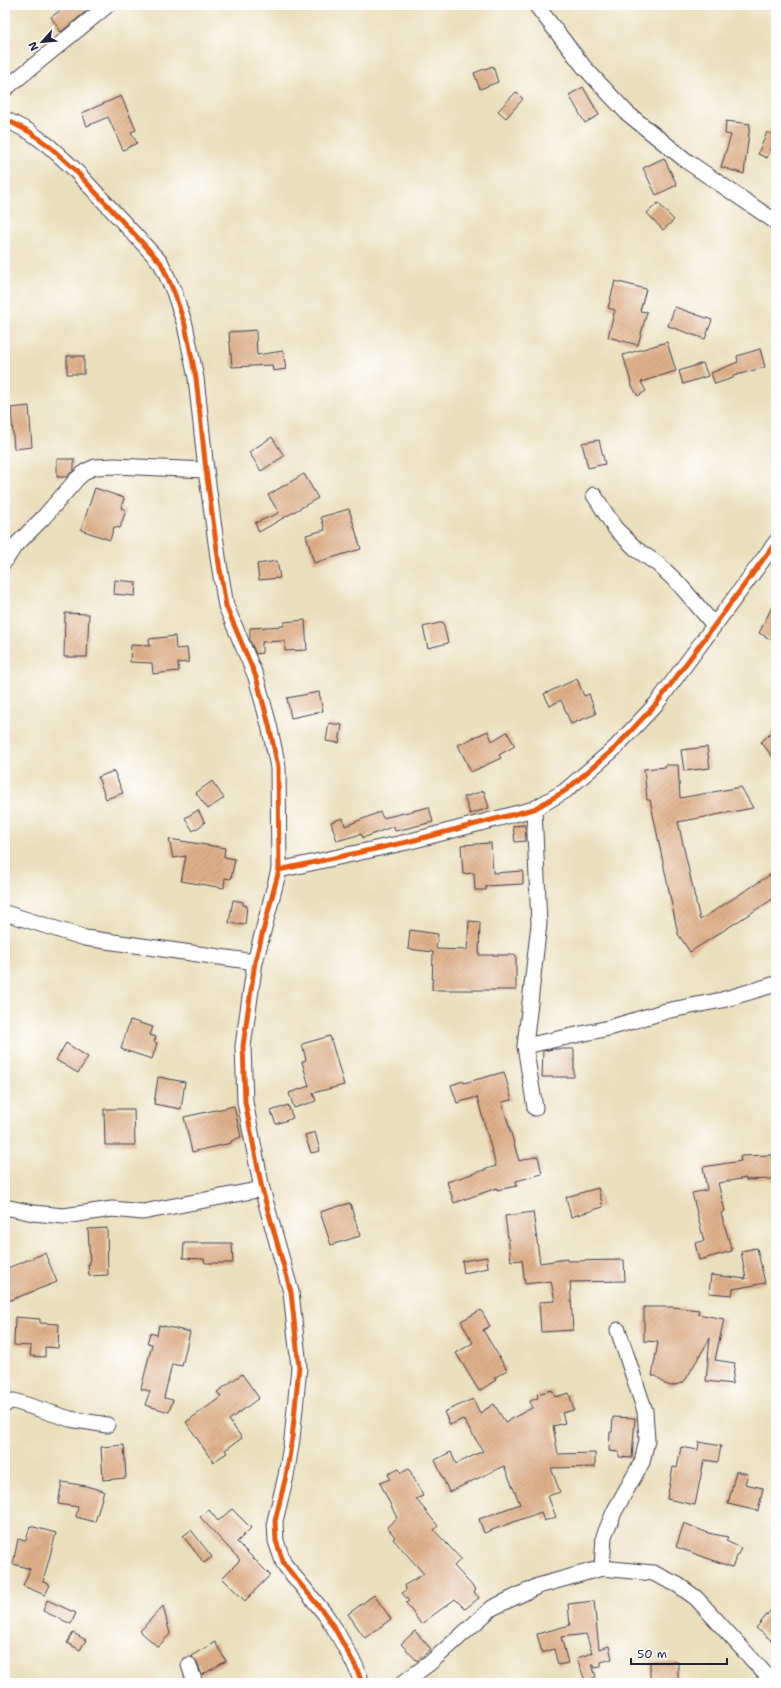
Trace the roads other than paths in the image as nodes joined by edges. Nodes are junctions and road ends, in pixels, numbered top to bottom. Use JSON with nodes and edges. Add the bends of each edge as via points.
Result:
{"nodes":[{"id":1,"x":108,"y":5,"type":"edge"},
{"id":2,"x":536,"y":5,"type":"edge"},
{"id":3,"x":5,"y":89,"type":"edge"},
{"id":4,"x":5,"y":119,"type":"edge"},
{"id":5,"x":776,"y":222,"type":"edge"},
{"id":6,"x":206,"y":470,"type":"junction"},
{"id":7,"x":594,"y":495,"type":"dead end"},
{"id":8,"x":776,"y":542,"type":"edge"},
{"id":9,"x":5,"y":561,"type":"edge"},
{"id":10,"x":714,"y":625,"type":"junction"},
{"id":11,"x":534,"y":809,"type":"junction"},
{"id":12,"x":279,"y":870,"type":"junction"},
{"id":13,"x":5,"y":913,"type":"edge"},
{"id":14,"x":255,"y":962,"type":"junction"},
{"id":15,"x":776,"y":984,"type":"edge"},
{"id":16,"x":525,"y":1046,"type":"junction"},
{"id":17,"x":535,"y":1108,"type":"dead end"},
{"id":18,"x":262,"y":1189,"type":"junction"},
{"id":19,"x":5,"y":1207,"type":"edge"},
{"id":20,"x":618,"y":1330,"type":"dead end"},
{"id":21,"x":5,"y":1405,"type":"edge"},
{"id":22,"x":106,"y":1425,"type":"dead end"},
{"id":23,"x":602,"y":1568,"type":"junction"},
{"id":24,"x":189,"y":1665,"type":"dead end"},
{"id":25,"x":195,"y":1683,"type":"edge"},
{"id":26,"x":362,"y":1683,"type":"edge"},
{"id":27,"x":403,"y":1683,"type":"edge"},
{"id":28,"x":774,"y":1683,"type":"edge"}],
"edges":[{"from":1,"to":3,"type":"street"},
{"from":2,"to":5,"type":"street","via":[[584,67],[627,113],[688,162]]},
{"from":4,"to":6,"type":"street","via":[[30,132],[73,168],[161,263],[185,325],[196,378]]},
{"from":6,"to":9,"type":"street","via":[[115,466],[95,467],[86,471],[14,547]]},
{"from":6,"to":12,"type":"street","via":[[226,606],[256,678],[278,767]]},
{"from":7,"to":10,"type":"street","via":[[615,528],[636,549],[660,565]]},
{"from":8,"to":10,"type":"street"},
{"from":10,"to":11,"type":"street","via":[[657,703],[614,749],[565,791]]},
{"from":11,"to":12,"type":"street","via":[[407,842]]},
{"from":11,"to":16,"type":"street","via":[[539,924]]},
{"from":12,"to":14,"type":"street"},
{"from":13,"to":14,"type":"street","via":[[86,938]]},
{"from":14,"to":18,"type":"street","via":[[243,1046],[245,1102]]},
{"from":15,"to":16,"type":"street","via":[[609,1028]]},
{"from":16,"to":17,"type":"street"},
{"from":18,"to":19,"type":"street","via":[[143,1212],[112,1209],[64,1216]]},
{"from":18,"to":26,"type":"street","via":[[291,1292],[299,1367],[287,1469],[275,1521],[276,1541],[284,1564],[335,1629]]},
{"from":20,"to":23,"type":"street","via":[[645,1411],[647,1440],[642,1462],[614,1512],[604,1536]]},
{"from":21,"to":22,"type":"street","via":[[14,1401],[70,1419]]},
{"from":23,"to":27,"type":"street","via":[[538,1586],[492,1608],[430,1663]]},
{"from":23,"to":28,"type":"street","via":[[653,1573],[678,1585],[696,1598]]},
{"from":24,"to":25,"type":"street"}]}
